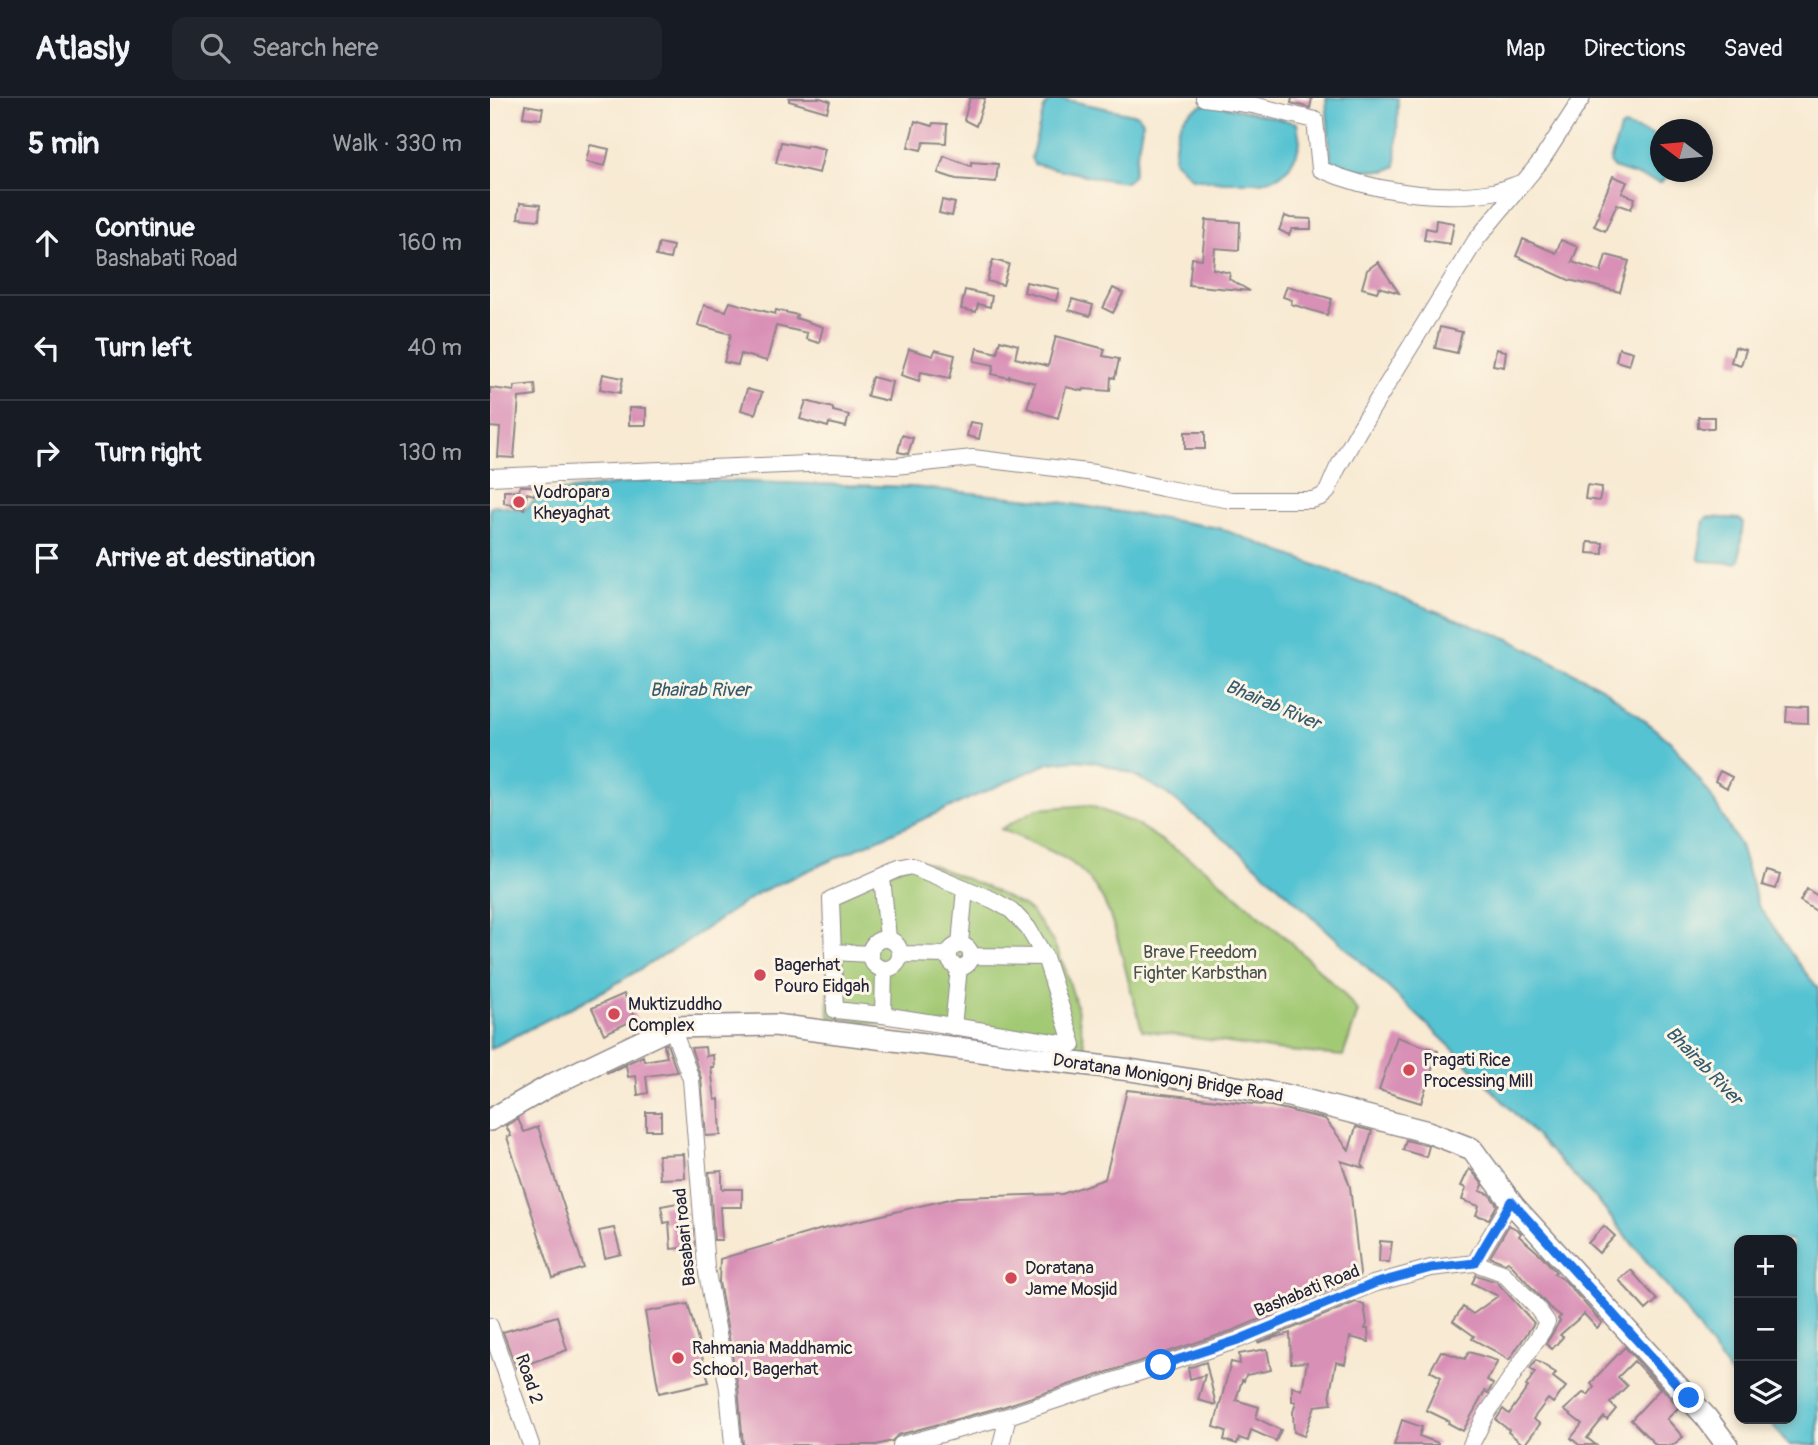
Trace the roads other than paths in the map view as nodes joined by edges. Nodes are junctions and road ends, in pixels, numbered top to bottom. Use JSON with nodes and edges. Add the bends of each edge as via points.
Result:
{"nodes":[{"id":1,"x":1204,"y":98,"type":"edge"},
{"id":2,"x":1582,"y":98,"type":"edge"},
{"id":3,"x":1525,"y":181,"type":"junction"},
{"id":4,"x":490,"y":477,"type":"edge"},
{"id":5,"x":882,"y":877,"type":"junction"},
{"id":6,"x":965,"y":888,"type":"junction"},
{"id":7,"x":888,"y":938,"type":"junction"},
{"id":8,"x":833,"y":952,"type":"junction"},
{"id":9,"x":870,"y":954,"type":"junction"},
{"id":10,"x":901,"y":954,"type":"junction"},
{"id":11,"x":960,"y":956,"type":"junction"},
{"id":12,"x":1045,"y":957,"type":"junction"},
{"id":13,"x":884,"y":969,"type":"junction"},
{"id":14,"x":883,"y":1015,"type":"junction"},
{"id":15,"x":673,"y":1027,"type":"junction"},
{"id":16,"x":953,"y":1027,"type":"junction"},
{"id":17,"x":490,"y":1119,"type":"edge"},
{"id":18,"x":1511,"y":1201,"type":"junction"},
{"id":19,"x":1475,"y":1263,"type":"junction"},
{"id":20,"x":490,"y":1326,"type":"edge"},
{"id":21,"x":1008,"y":1416,"type":"junction"},
{"id":22,"x":531,"y":1445,"type":"edge"},
{"id":23,"x":733,"y":1445,"type":"edge"},
{"id":24,"x":901,"y":1445,"type":"edge"},
{"id":25,"x":1001,"y":1445,"type":"edge"},
{"id":26,"x":1471,"y":1445,"type":"edge"},
{"id":27,"x":1727,"y":1445,"type":"edge"}],
"edges":[{"from":1,"to":3,"type":"street","via":[[1315,120],[1320,169],[1342,179],[1449,197],[1495,192]]},
{"from":2,"to":3,"type":"street"},
{"from":3,"to":4,"type":"street","via":[[1476,240],[1359,430],[1327,492],[1312,500],[1231,500],[1095,473],[973,458],[895,466],[831,463]]},
{"from":5,"to":6,"type":"street","via":[[912,866]]},
{"from":5,"to":7,"type":"street"},
{"from":5,"to":8,"type":"street","via":[[831,899]]},
{"from":6,"to":11,"type":"street"},
{"from":6,"to":12,"type":"street","via":[[1011,910]]},
{"from":7,"to":9,"type":"street","via":[[873,944]]},
{"from":7,"to":10,"type":"street","via":[[897,943]]},
{"from":8,"to":9,"type":"street"},
{"from":8,"to":14,"type":"street","via":[[835,1010]]},
{"from":9,"to":13,"type":"street","via":[[873,964]]},
{"from":10,"to":11,"type":"street"},
{"from":10,"to":13,"type":"street","via":[[897,964]]},
{"from":11,"to":12,"type":"street"},
{"from":11,"to":16,"type":"street"},
{"from":12,"to":16,"type":"street","via":[[1073,1045]]},
{"from":13,"to":14,"type":"street"},
{"from":14,"to":16,"type":"street"},
{"from":15,"to":17,"type":"main road","name":"Doratana Monigonj Bridge Road"},
{"from":15,"to":18,"type":"main road","name":"Doratana Monigonj Bridge Road","via":[[775,1026],[1130,1070],[1285,1095],[1428,1132],[1472,1149]]},
{"from":15,"to":23,"type":"street","name":"Basabari road","via":[[691,1079],[706,1267]]},
{"from":18,"to":19,"type":"street"},
{"from":18,"to":27,"type":"main road","name":"Doratana Monigonj Bridge Road"},
{"from":19,"to":21,"type":"street","name":"Bashabati Road","via":[[1431,1268],[1373,1284],[1238,1340]]},
{"from":19,"to":26,"type":"street","name":"Bashabati Road","via":[[1503,1273],[1547,1322]]},
{"from":20,"to":22,"type":"street","name":"Road 2"},
{"from":21,"to":24,"type":"street","name":"Bashabati Road"},
{"from":21,"to":25,"type":"street"}]}
